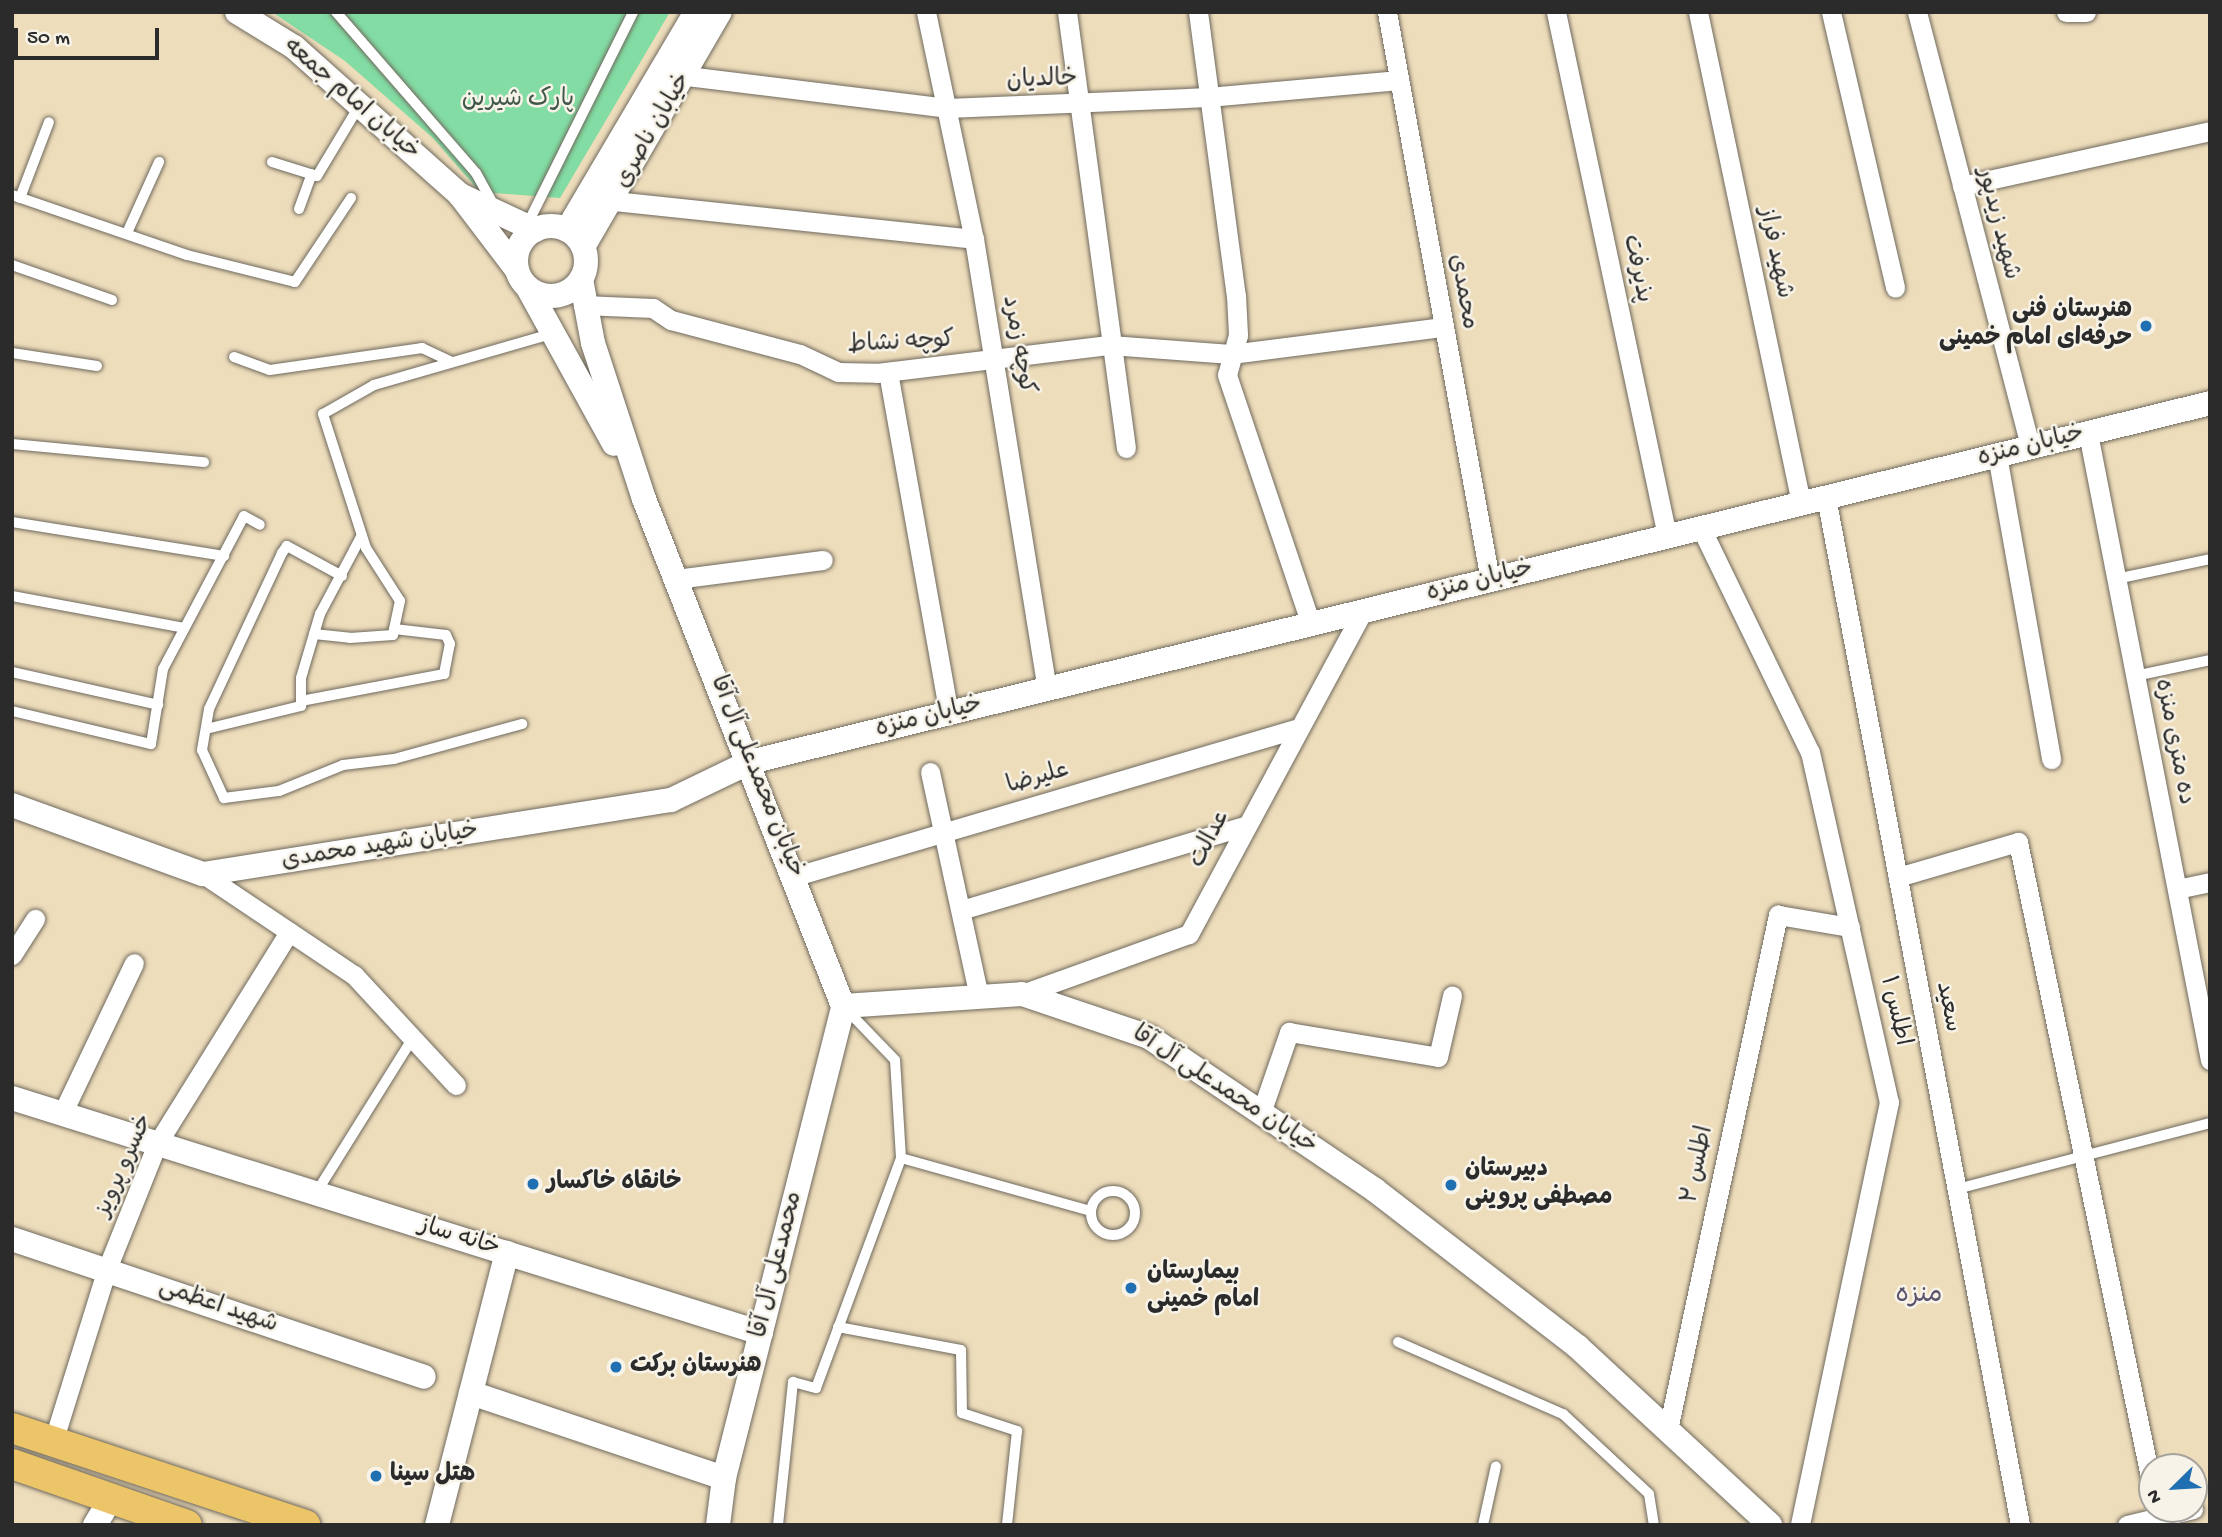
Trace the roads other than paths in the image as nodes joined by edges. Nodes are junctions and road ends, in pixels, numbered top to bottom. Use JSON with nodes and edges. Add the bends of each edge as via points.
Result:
{"nodes":[{"id":1,"x":237,"y":12,"type":"edge"},
{"id":2,"x":337,"y":12,"type":"edge"},
{"id":3,"x":634,"y":12,"type":"edge"},
{"id":4,"x":696,"y":12,"type":"edge"},
{"id":5,"x":720,"y":12,"type":"edge"},
{"id":6,"x":926,"y":12,"type":"edge"},
{"id":7,"x":1068,"y":12,"type":"edge"},
{"id":8,"x":1198,"y":12,"type":"edge"},
{"id":9,"x":1387,"y":12,"type":"edge"},
{"id":10,"x":1556,"y":12,"type":"edge"},
{"id":11,"x":1698,"y":12,"type":"edge"},
{"id":12,"x":1831,"y":12,"type":"edge"},
{"id":13,"x":1917,"y":12,"type":"edge"},
{"id":14,"x":2066,"y":12,"type":"edge"},
{"id":15,"x":2086,"y":12,"type":"edge"},
{"id":16,"x":687,"y":76,"type":"junction"},
{"id":17,"x":1399,"y":80,"type":"junction"},
{"id":18,"x":1208,"y":97,"type":"junction"},
{"id":19,"x":1078,"y":104,"type":"junction"},
{"id":20,"x":360,"y":106,"type":"junction"},
{"id":21,"x":947,"y":108,"type":"junction"},
{"id":22,"x":49,"y":122,"type":"dead end"},
{"id":23,"x":2210,"y":131,"type":"edge"},
{"id":24,"x":159,"y":162,"type":"dead end"},
{"id":25,"x":272,"y":162,"type":"dead end"},
{"id":26,"x":312,"y":174,"type":"junction"},
{"id":27,"x":1962,"y":186,"type":"junction"},
{"id":28,"x":460,"y":195,"type":"junction"},
{"id":29,"x":16,"y":196,"type":"edge"},
{"id":30,"x":351,"y":198,"type":"dead end"},
{"id":31,"x":614,"y":201,"type":"junction"},
{"id":32,"x":299,"y":209,"type":"dead end"},
{"id":33,"x":499,"y":214,"type":"junction"},
{"id":34,"x":530,"y":229,"type":"junction"},
{"id":35,"x":127,"y":233,"type":"junction"},
{"id":36,"x":575,"y":239,"type":"junction"},
{"id":37,"x":974,"y":239,"type":"junction"},
{"id":38,"x":12,"y":265,"type":"edge"},
{"id":39,"x":523,"y":279,"type":"junction"},
{"id":40,"x":581,"y":279,"type":"junction"},
{"id":41,"x":1895,"y":288,"type":"dead end"},
{"id":42,"x":112,"y":300,"type":"dead end"},
{"id":43,"x":583,"y":305,"type":"junction"},
{"id":44,"x":1443,"y":327,"type":"junction"},
{"id":45,"x":553,"y":333,"type":"junction"},
{"id":46,"x":1110,"y":345,"type":"junction"},
{"id":47,"x":12,"y":353,"type":"edge"},
{"id":48,"x":1231,"y":354,"type":"junction"},
{"id":49,"x":234,"y":357,"type":"dead end"},
{"id":50,"x":452,"y":362,"type":"junction"},
{"id":51,"x":995,"y":363,"type":"junction"},
{"id":52,"x":97,"y":366,"type":"dead end"},
{"id":53,"x":888,"y":372,"type":"junction"},
{"id":54,"x":2210,"y":403,"type":"edge"},
{"id":55,"x":2088,"y":433,"type":"junction"},
{"id":56,"x":12,"y":443,"type":"edge"},
{"id":57,"x":2030,"y":447,"type":"junction"},
{"id":58,"x":1125,"y":448,"type":"dead end"},
{"id":59,"x":1997,"y":455,"type":"junction"},
{"id":60,"x":204,"y":462,"type":"dead end"},
{"id":61,"x":1826,"y":497,"type":"junction"},
{"id":62,"x":645,"y":499,"type":"junction"},
{"id":63,"x":1801,"y":503,"type":"junction"},
{"id":64,"x":12,"y":522,"type":"edge"},
{"id":65,"x":260,"y":525,"type":"dead end"},
{"id":66,"x":1702,"y":528,"type":"junction"},
{"id":67,"x":362,"y":535,"type":"junction"},
{"id":68,"x":1667,"y":536,"type":"junction"},
{"id":69,"x":224,"y":556,"type":"junction"},
{"id":70,"x":2210,"y":559,"type":"edge"},
{"id":71,"x":823,"y":560,"type":"dead end"},
{"id":72,"x":342,"y":576,"type":"junction"},
{"id":73,"x":676,"y":579,"type":"junction"},
{"id":74,"x":2116,"y":579,"type":"junction"},
{"id":75,"x":1490,"y":580,"type":"junction"},
{"id":76,"x":12,"y":596,"type":"edge"},
{"id":77,"x":1363,"y":611,"type":"junction"},
{"id":78,"x":1311,"y":624,"type":"junction"},
{"id":79,"x":184,"y":628,"type":"junction"},
{"id":80,"x":394,"y":629,"type":"junction"},
{"id":81,"x":314,"y":634,"type":"junction"},
{"id":82,"x":2210,"y":660,"type":"edge"},
{"id":83,"x":12,"y":672,"type":"edge"},
{"id":84,"x":2135,"y":676,"type":"junction"},
{"id":85,"x":1047,"y":689,"type":"junction"},
{"id":86,"x":301,"y":701,"type":"junction"},
{"id":87,"x":158,"y":705,"type":"junction"},
{"id":88,"x":12,"y":711,"type":"edge"},
{"id":89,"x":949,"y":713,"type":"junction"},
{"id":90,"x":522,"y":724,"type":"dead end"},
{"id":91,"x":206,"y":729,"type":"junction"},
{"id":92,"x":1294,"y":729,"type":"junction"},
{"id":93,"x":2051,"y":759,"type":"dead end"},
{"id":94,"x":750,"y":762,"type":"junction"},
{"id":95,"x":930,"y":772,"type":"dead end"},
{"id":96,"x":12,"y":805,"type":"edge"},
{"id":97,"x":1244,"y":827,"type":"junction"},
{"id":98,"x":945,"y":832,"type":"junction"},
{"id":99,"x":203,"y":874,"type":"junction"},
{"id":100,"x":796,"y":876,"type":"junction"},
{"id":101,"x":1898,"y":877,"type":"junction"},
{"id":102,"x":2210,"y":883,"type":"edge"},
{"id":103,"x":2176,"y":889,"type":"junction"},
{"id":104,"x":961,"y":910,"type":"junction"},
{"id":105,"x":34,"y":919,"type":"dead end"},
{"id":106,"x":1850,"y":927,"type":"junction"},
{"id":107,"x":289,"y":932,"type":"junction"},
{"id":108,"x":12,"y":955,"type":"edge"},
{"id":109,"x":134,"y":962,"type":"dead end"},
{"id":110,"x":1022,"y":994,"type":"junction"},
{"id":111,"x":1452,"y":996,"type":"dead end"},
{"id":112,"x":979,"y":997,"type":"junction"},
{"id":113,"x":843,"y":1006,"type":"junction"},
{"id":114,"x":2205,"y":1010,"type":"edge"},
{"id":115,"x":415,"y":1034,"type":"junction"},
{"id":116,"x":2210,"y":1060,"type":"edge"},
{"id":117,"x":456,"y":1085,"type":"dead end"},
{"id":118,"x":12,"y":1098,"type":"edge"},
{"id":119,"x":1261,"y":1113,"type":"junction"},
{"id":120,"x":62,"y":1114,"type":"junction"},
{"id":121,"x":2210,"y":1123,"type":"edge"},
{"id":122,"x":157,"y":1143,"type":"junction"},
{"id":123,"x":2083,"y":1156,"type":"junction"},
{"id":124,"x":901,"y":1158,"type":"junction"},
{"id":125,"x":1956,"y":1189,"type":"junction"},
{"id":126,"x":316,"y":1194,"type":"junction"},
{"id":127,"x":1091,"y":1211,"type":"junction"},
{"id":128,"x":12,"y":1239,"type":"edge"},
{"id":129,"x":507,"y":1254,"type":"junction"},
{"id":130,"x":107,"y":1269,"type":"junction"},
{"id":131,"x":838,"y":1327,"type":"junction"},
{"id":132,"x":761,"y":1333,"type":"junction"},
{"id":133,"x":1398,"y":1342,"type":"dead end"},
{"id":134,"x":424,"y":1377,"type":"dead end"},
{"id":135,"x":471,"y":1393,"type":"junction"},
{"id":136,"x":1669,"y":1425,"type":"junction"},
{"id":137,"x":12,"y":1428,"type":"edge"},
{"id":138,"x":53,"y":1443,"type":"junction"},
{"id":139,"x":2145,"y":1453,"type":"edge"},
{"id":140,"x":12,"y":1464,"type":"edge"},
{"id":141,"x":1496,"y":1466,"type":"dead end"},
{"id":142,"x":723,"y":1478,"type":"junction"},
{"id":143,"x":103,"y":1512,"type":"edge"},
{"id":144,"x":187,"y":1525,"type":"edge"},
{"id":145,"x":305,"y":1525,"type":"edge"},
{"id":146,"x":437,"y":1525,"type":"edge"},
{"id":147,"x":718,"y":1525,"type":"edge"},
{"id":148,"x":778,"y":1525,"type":"edge"},
{"id":149,"x":1007,"y":1525,"type":"edge"},
{"id":150,"x":1483,"y":1525,"type":"edge"},
{"id":151,"x":1654,"y":1525,"type":"edge"},
{"id":152,"x":1770,"y":1525,"type":"edge"},
{"id":153,"x":1800,"y":1525,"type":"edge"},
{"id":154,"x":2020,"y":1525,"type":"edge"}],
"edges":[{"from":1,"to":20,"type":"street","name":"خیابان امام جمعه","via":[[294,47]]},
{"from":2,"to":33,"type":"lane","via":[[476,173]]},
{"from":3,"to":34,"type":"lane"},
{"from":4,"to":36,"type":"street","name":"خیابان ناصری"},
{"from":5,"to":16,"type":"street","name":"خیابان ناصری"},
{"from":6,"to":21,"type":"street","name":"کوچه زمرد"},
{"from":7,"to":19,"type":"street"},
{"from":8,"to":18,"type":"street"},
{"from":9,"to":17,"type":"street","name":"محمدی"},
{"from":10,"to":68,"type":"street","name":"پذیرفت"},
{"from":11,"to":63,"type":"street","name":"شهید فراز"},
{"from":12,"to":41,"type":"street"},
{"from":13,"to":27,"type":"street","name":"شهید زیدپور"},
{"from":14,"to":15,"type":"street"},
{"from":16,"to":21,"type":"street","name":"خالدیان"},
{"from":16,"to":31,"type":"street","name":"خیابان ناصری"},
{"from":17,"to":18,"type":"street","name":"خالدیان"},
{"from":17,"to":44,"type":"street","name":"محمدی"},
{"from":18,"to":19,"type":"street","name":"خالدیان"},
{"from":18,"to":48,"type":"street","via":[[1236,295],[1238,335]]},
{"from":19,"to":21,"type":"street","name":"خالدیان"},
{"from":19,"to":46,"type":"street"},
{"from":20,"to":26,"type":"lane","via":[[317,176]]},
{"from":20,"to":28,"type":"street","name":"خیابان امام جمعه"},
{"from":21,"to":37,"type":"street","name":"کوچه زمرد"},
{"from":22,"to":29,"type":"lane"},
{"from":23,"to":27,"type":"street"},
{"from":24,"to":35,"type":"lane"},
{"from":25,"to":26,"type":"lane"},
{"from":26,"to":32,"type":"lane"},
{"from":27,"to":57,"type":"street","name":"شهید زیدپور"},
{"from":28,"to":33,"type":"street","name":"خیابان امام جمعه"},
{"from":28,"to":39,"type":"street","name":"خیابان امام جمعه"},
{"from":29,"to":35,"type":"lane"},
{"from":30,"to":35,"type":"lane","via":[[295,282]]},
{"from":31,"to":36,"type":"street","name":"خیابان ناصری"},
{"from":31,"to":37,"type":"street"},
{"from":33,"to":34,"type":"street","name":"خیابان امام جمعه"},
{"from":34,"to":36,"type":"street"},
{"from":34,"to":39,"type":"street","via":[[519,247]]},
{"from":36,"to":40,"type":"street"},
{"from":37,"to":51,"type":"street","name":"کوچه زمرد"},
{"from":38,"to":42,"type":"lane"},
{"from":39,"to":40,"type":"street","via":[[551,296]]},
{"from":39,"to":45,"type":"street","name":"خیابان محمدعلی آل آقا"},
{"from":40,"to":43,"type":"street","name":"خیابان محمدعلی آل آقا"},
{"from":43,"to":53,"type":"street","name":"کوچه نشاط","via":[[653,308],[671,320],[800,354],[838,372]]},
{"from":43,"to":62,"type":"street","name":"خیابان محمدعلی آل آقا"},
{"from":44,"to":48,"type":"street","name":"کوچه نشاط"},
{"from":44,"to":75,"type":"street","name":"محمدی"},
{"from":45,"to":50,"type":"lane"},
{"from":45,"to":62,"type":"street","name":"خیابان محمدعلی آل آقا"},
{"from":46,"to":48,"type":"street","name":"کوچه نشاط"},
{"from":46,"to":51,"type":"street","name":"کوچه نشاط"},
{"from":46,"to":58,"type":"street"},
{"from":47,"to":52,"type":"lane"},
{"from":48,"to":78,"type":"street","via":[[1227,375]]},
{"from":49,"to":50,"type":"lane","via":[[270,370],[422,348]]},
{"from":50,"to":67,"type":"lane","via":[[374,385],[323,414]]},
{"from":51,"to":53,"type":"street","name":"کوچه نشاط"},
{"from":51,"to":85,"type":"street","name":"کوچه زمرد"},
{"from":53,"to":89,"type":"street"},
{"from":54,"to":55,"type":"street","name":"خیابان منزه"},
{"from":55,"to":57,"type":"street","name":"خیابان منزه"},
{"from":55,"to":74,"type":"street","name":"ده متری منزه"},
{"from":56,"to":60,"type":"lane"},
{"from":57,"to":59,"type":"street","name":"خیابان منزه"},
{"from":59,"to":61,"type":"street","name":"خیابان منزه"},
{"from":59,"to":93,"type":"street"},
{"from":61,"to":63,"type":"street","name":"خیابان منزه"},
{"from":61,"to":101,"type":"street","name":"سعید"},
{"from":62,"to":73,"type":"street","name":"خیابان محمدعلی آل آقا"},
{"from":63,"to":66,"type":"street","name":"خیابان منزه"},
{"from":64,"to":69,"type":"lane"},
{"from":65,"to":69,"type":"lane","via":[[244,516]]},
{"from":66,"to":68,"type":"street","name":"خیابان منزه"},
{"from":66,"to":106,"type":"street","name":"اطلس ۱","via":[[1810,752]]},
{"from":67,"to":72,"type":"lane"},
{"from":67,"to":80,"type":"lane","via":[[400,601]]},
{"from":68,"to":75,"type":"street","name":"خیابان منزه"},
{"from":69,"to":79,"type":"lane"},
{"from":70,"to":74,"type":"lane"},
{"from":71,"to":73,"type":"street"},
{"from":72,"to":81,"type":"lane"},
{"from":72,"to":91,"type":"lane","via":[[287,546],[216,688]]},
{"from":73,"to":94,"type":"street","name":"خیابان محمدعلی آل آقا"},
{"from":74,"to":84,"type":"street","name":"ده متری منزه"},
{"from":75,"to":77,"type":"street","name":"خیابان منزه"},
{"from":76,"to":79,"type":"lane"},
{"from":77,"to":78,"type":"street","name":"خیابان منزه"},
{"from":77,"to":92,"type":"street","name":"عدالت"},
{"from":78,"to":85,"type":"street","name":"خیابان منزه"},
{"from":79,"to":87,"type":"lane","via":[[163,669]]},
{"from":80,"to":81,"type":"lane","via":[[393,635],[350,638]]},
{"from":80,"to":86,"type":"lane","via":[[446,635],[444,674]]},
{"from":81,"to":86,"type":"lane"},
{"from":82,"to":84,"type":"lane"},
{"from":83,"to":87,"type":"lane"},
{"from":84,"to":103,"type":"street","name":"ده متری منزه"},
{"from":85,"to":89,"type":"street","name":"خیابان منزه"},
{"from":86,"to":91,"type":"lane","via":[[263,719]]},
{"from":87,"to":88,"type":"lane","via":[[151,744]]},
{"from":89,"to":94,"type":"street","name":"خیابان منزه"},
{"from":90,"to":91,"type":"lane","via":[[394,759],[343,765],[279,791],[224,798],[216,790],[202,750]]},
{"from":92,"to":97,"type":"street","name":"عدالت"},
{"from":92,"to":98,"type":"street","name":"علیرضا"},
{"from":94,"to":99,"type":"street","name":"خیابان شهید محمدی","via":[[671,800]]},
{"from":94,"to":100,"type":"street","name":"خیابان محمدعلی آل آقا"},
{"from":95,"to":98,"type":"street"},
{"from":96,"to":99,"type":"street","name":"خیابان شهید محمدی"},
{"from":97,"to":104,"type":"street"},
{"from":97,"to":110,"type":"street","name":"عدالت","via":[[1189,934]]},
{"from":98,"to":100,"type":"street","name":"علیرضا"},
{"from":98,"to":104,"type":"street"},
{"from":99,"to":107,"type":"street"},
{"from":100,"to":113,"type":"street","name":"خیابان محمدعلی آل آقا"},
{"from":101,"to":123,"type":"street","via":[[2018,842]]},
{"from":101,"to":125,"type":"street","name":"سعید"},
{"from":102,"to":103,"type":"street"},
{"from":103,"to":114,"type":"street","name":"ده متری منزه"},
{"from":104,"to":112,"type":"street"},
{"from":105,"to":108,"type":"street"},
{"from":106,"to":136,"type":"street","name":"اطلس ۲","via":[[1777,915]]},
{"from":106,"to":153,"type":"street","name":"اطلس ۱","via":[[1889,1102]]},
{"from":107,"to":115,"type":"street","via":[[354,975]]},
{"from":107,"to":122,"type":"street","name":"خسرو پرویز"},
{"from":109,"to":120,"type":"street"},
{"from":110,"to":112,"type":"street","name":"خیابان محمدعلی آل آقا"},
{"from":110,"to":119,"type":"street","name":"خیابان محمدعلی آل آقا","via":[[1149,1037]]},
{"from":111,"to":119,"type":"street","via":[[1438,1057],[1289,1032]]},
{"from":112,"to":113,"type":"street","name":"خیابان محمدعلی آل آقا"},
{"from":113,"to":124,"type":"lane","via":[[895,1060]]},
{"from":113,"to":132,"type":"street","name":"محمدعلی آل آقا"},
{"from":114,"to":116,"type":"street","name":"ده متری منزه"},
{"from":115,"to":117,"type":"street"},
{"from":115,"to":126,"type":"lane"},
{"from":118,"to":120,"type":"street","name":"خانه ساز"},
{"from":119,"to":136,"type":"street","name":"خیابان محمدعلی آل آقا","via":[[1375,1190]]},
{"from":120,"to":122,"type":"street","name":"خانه ساز"},
{"from":121,"to":123,"type":"lane"},
{"from":122,"to":126,"type":"street","name":"خانه ساز"},
{"from":122,"to":130,"type":"street","name":"خسرو پرویز"},
{"from":123,"to":125,"type":"lane"},
{"from":123,"to":139,"type":"street"},
{"from":124,"to":127,"type":"lane"},
{"from":124,"to":131,"type":"lane"},
{"from":125,"to":154,"type":"street","name":"سعید"},
{"from":126,"to":129,"type":"street","name":"خانه ساز"},
{"from":127,"to":127,"type":"lane","via":[[1095,1226],[1108,1235],[1123,1233],[1135,1215],[1126,1195],[1111,1191],[1097,1198]]},
{"from":128,"to":130,"type":"street","name":"شهید اعظمی"},
{"from":129,"to":132,"type":"street","name":"خانه ساز"},
{"from":129,"to":135,"type":"street"},
{"from":130,"to":134,"type":"street","name":"شهید اعظمی"},
{"from":130,"to":138,"type":"street","name":"خسرو پرویز"},
{"from":131,"to":148,"type":"lane","via":[[816,1388],[793,1382]]},
{"from":131,"to":149,"type":"lane","via":[[961,1350],[962,1413],[1017,1431]]},
{"from":132,"to":142,"type":"street","name":"محمدعلی آل آقا"},
{"from":133,"to":151,"type":"lane","via":[[1563,1414],[1648,1494]]},
{"from":135,"to":142,"type":"street"},
{"from":135,"to":146,"type":"street"},
{"from":136,"to":152,"type":"street","name":"خیابان محمدعلی آل آقا"},
{"from":137,"to":138,"type":"main road"},
{"from":138,"to":145,"type":"main road"},
{"from":140,"to":143,"type":"main road"},
{"from":141,"to":150,"type":"lane"},
{"from":142,"to":147,"type":"street","name":"محمدعلی آل آقا"},
{"from":143,"to":144,"type":"main road"}]}
